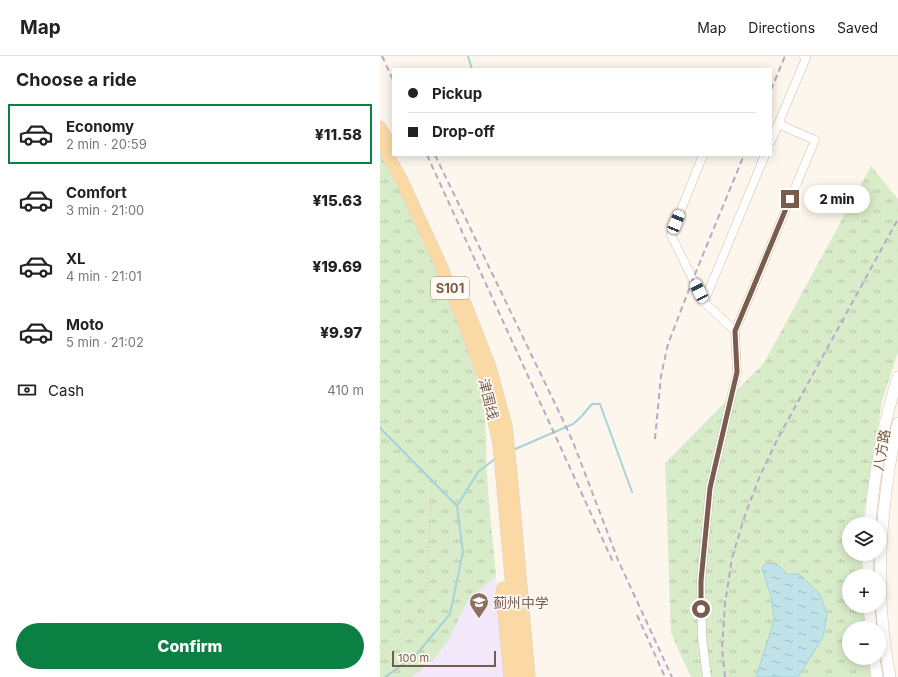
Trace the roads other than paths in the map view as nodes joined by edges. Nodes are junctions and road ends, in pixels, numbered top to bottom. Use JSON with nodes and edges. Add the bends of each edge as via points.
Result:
{"nodes":[{"id":1,"x":804,"y":56,"type":"edge"},
{"id":2,"x":778,"y":124,"type":"junction"},
{"id":3,"x":380,"y":127,"type":"edge"},
{"id":4,"x":772,"y":139,"type":"edge"},
{"id":5,"x":380,"y":141,"type":"edge"},
{"id":6,"x":392,"y":147,"type":"edge"},
{"id":7,"x":397,"y":156,"type":"edge"},
{"id":8,"x":703,"y":156,"type":"edge"},
{"id":9,"x":765,"y":156,"type":"edge"},
{"id":10,"x":704,"y":302,"type":"junction"},
{"id":11,"x":735,"y":331,"type":"junction"},
{"id":12,"x":898,"y":377,"type":"edge"},
{"id":13,"x":898,"y":423,"type":"edge"},
{"id":14,"x":504,"y":442,"type":"junction"},
{"id":15,"x":506,"y":461,"type":"junction"},
{"id":16,"x":871,"y":517,"type":"edge"},
{"id":17,"x":512,"y":586,"type":"junction"},
{"id":18,"x":875,"y":665,"type":"edge"},
{"id":19,"x":893,"y":672,"type":"edge"},
{"id":20,"x":510,"y":677,"type":"edge"},
{"id":21,"x":520,"y":677,"type":"edge"},
{"id":22,"x":529,"y":677,"type":"edge"},
{"id":23,"x":707,"y":677,"type":"edge"},
{"id":24,"x":877,"y":677,"type":"edge"}],
"edges":[{"from":1,"to":2,"type":"street","via":[[806,58]]},
{"from":2,"to":4,"type":"street"},
{"from":2,"to":11,"type":"street","via":[[815,140]]},
{"from":3,"to":6,"type":"main road"},
{"from":5,"to":14,"type":"main road","name":"津围线","number":"S101","via":[[427,235],[467,330]]},
{"from":7,"to":14,"type":"main road","name":"津围线","number":"S101","via":[[476,328],[498,394]]},
{"from":8,"to":10,"type":"street","via":[[671,235]]},
{"from":9,"to":10,"type":"street"},
{"from":10,"to":11,"type":"street"},
{"from":11,"to":23,"type":"street","via":[[737,372],[710,488],[701,581],[702,637]]},
{"from":12,"to":16,"type":"main road","name":"八方路","via":[[881,442]]},
{"from":13,"to":19,"type":"main road","name":"八方路","via":[[889,470],[880,560],[882,617]]},
{"from":14,"to":15,"type":"main road","name":"津围线","number":"S101"},
{"from":15,"to":17,"type":"main road","name":"津围线","number":"S101"},
{"from":15,"to":22,"type":"main road","name":"津围线","number":"S101"},
{"from":17,"to":20,"type":"main road","via":[[504,588],[502,592]]},
{"from":17,"to":21,"type":"main road","name":"津围线","number":"S101"},
{"from":18,"to":24,"type":"main road"}]}
